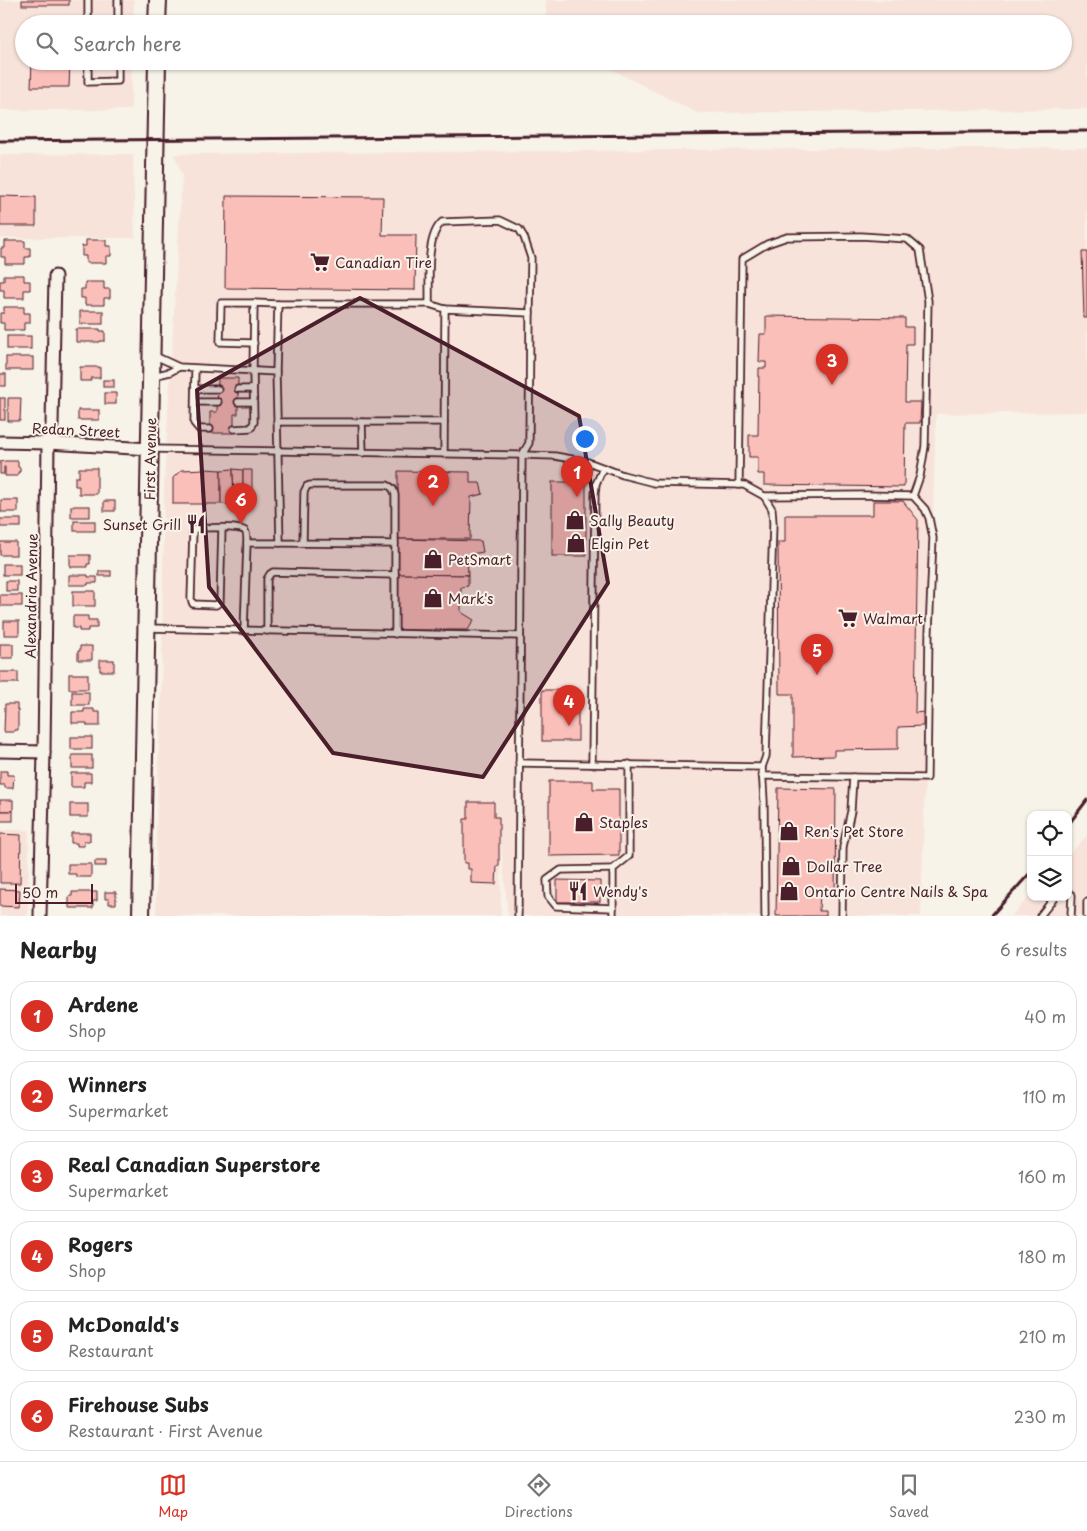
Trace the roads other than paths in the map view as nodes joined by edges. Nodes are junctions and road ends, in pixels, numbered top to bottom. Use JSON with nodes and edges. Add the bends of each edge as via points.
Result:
{"nodes":[{"id":1,"x":88,"y":0,"type":"edge"},
{"id":2,"x":118,"y":0,"type":"edge"},
{"id":3,"x":158,"y":0,"type":"edge"},
{"id":4,"x":88,"y":15,"type":"edge"},
{"id":5,"x":118,"y":15,"type":"edge"},
{"id":6,"x":157,"y":15,"type":"edge"},
{"id":7,"x":88,"y":70,"type":"edge"},
{"id":8,"x":118,"y":70,"type":"edge"},
{"id":9,"x":156,"y":70,"type":"edge"},
{"id":10,"x":55,"y":276,"type":"dead end"},
{"id":11,"x":254,"y":303,"type":"junction"},
{"id":12,"x":278,"y":304,"type":"junction"},
{"id":13,"x":429,"y":304,"type":"junction"},
{"id":14,"x":445,"y":309,"type":"junction"},
{"id":15,"x":530,"y":313,"type":"junction"},
{"id":16,"x":254,"y":343,"type":"junction"},
{"id":17,"x":152,"y":354,"type":"junction"},
{"id":18,"x":179,"y":367,"type":"junction"},
{"id":19,"x":195,"y":369,"type":"junction"},
{"id":20,"x":253,"y":371,"type":"junction"},
{"id":21,"x":276,"y":372,"type":"junction"},
{"id":22,"x":152,"y":376,"type":"junction"},
{"id":23,"x":195,"y":389,"type":"junction"},
{"id":24,"x":218,"y":389,"type":"dead end"},
{"id":25,"x":238,"y":389,"type":"dead end"},
{"id":26,"x":253,"y":389,"type":"junction"},
{"id":27,"x":195,"y":402,"type":"junction"},
{"id":28,"x":218,"y":402,"type":"dead end"},
{"id":29,"x":238,"y":402,"type":"dead end"},
{"id":30,"x":253,"y":402,"type":"junction"},
{"id":31,"x":277,"y":422,"type":"junction"},
{"id":32,"x":362,"y":422,"type":"junction"},
{"id":33,"x":444,"y":422,"type":"junction"},
{"id":34,"x":210,"y":429,"type":"dead end"},
{"id":35,"x":234,"y":429,"type":"dead end"},
{"id":36,"x":0,"y":442,"type":"edge"},
{"id":37,"x":48,"y":443,"type":"junction"},
{"id":38,"x":150,"y":449,"type":"junction"},
{"id":39,"x":278,"y":451,"type":"junction"},
{"id":40,"x":363,"y":452,"type":"junction"},
{"id":41,"x":444,"y":454,"type":"junction"},
{"id":42,"x":522,"y":455,"type":"junction"},
{"id":43,"x":603,"y":468,"type":"junction"},
{"id":44,"x":739,"y":485,"type":"junction"},
{"id":45,"x":764,"y":496,"type":"junction"},
{"id":46,"x":913,"y":496,"type":"junction"},
{"id":47,"x":222,"y":528,"type":"junction"},
{"id":48,"x":247,"y":543,"type":"junction"},
{"id":49,"x":280,"y":543,"type":"junction"},
{"id":50,"x":303,"y":544,"type":"junction"},
{"id":51,"x":395,"y":544,"type":"junction"},
{"id":52,"x":395,"y":575,"type":"junction"},
{"id":53,"x":147,"y":628,"type":"junction"},
{"id":54,"x":244,"y":631,"type":"junction"},
{"id":55,"x":267,"y":632,"type":"junction"},
{"id":56,"x":395,"y":634,"type":"junction"},
{"id":57,"x":520,"y":636,"type":"junction"},
{"id":58,"x":0,"y":751,"type":"edge"},
{"id":59,"x":44,"y":752,"type":"junction"},
{"id":60,"x":519,"y":763,"type":"junction"},
{"id":61,"x":592,"y":764,"type":"junction"},
{"id":62,"x":629,"y":764,"type":"junction"},
{"id":63,"x":762,"y":767,"type":"junction"},
{"id":64,"x":762,"y":776,"type":"junction"},
{"id":65,"x":853,"y":777,"type":"junction"},
{"id":66,"x":613,"y":869,"type":"junction"},
{"id":67,"x":1052,"y":901,"type":"edge"},
{"id":68,"x":1072,"y":901,"type":"edge"},
{"id":69,"x":1087,"y":902,"type":"edge"},
{"id":70,"x":613,"y":908,"type":"junction"},
{"id":71,"x":40,"y":916,"type":"edge"},
{"id":72,"x":141,"y":916,"type":"edge"},
{"id":73,"x":518,"y":916,"type":"edge"},
{"id":74,"x":613,"y":916,"type":"edge"},
{"id":75,"x":765,"y":916,"type":"edge"},
{"id":76,"x":842,"y":916,"type":"edge"},
{"id":77,"x":1040,"y":916,"type":"edge"},
{"id":78,"x":1072,"y":916,"type":"edge"},
{"id":79,"x":1087,"y":916,"type":"edge"}],
"edges":[{"from":1,"to":4,"type":"lane"},
{"from":2,"to":5,"type":"lane"},
{"from":3,"to":6,"type":"main road"},
{"from":7,"to":8,"type":"lane","via":[[88,82],[118,81]]},
{"from":9,"to":17,"type":"main road","name":"First Avenue"},
{"from":10,"to":37,"type":"street","name":"Alexandria Avenue","via":[[52,425]]},
{"from":11,"to":12,"type":"lane"},
{"from":11,"to":16,"type":"lane"},
{"from":11,"to":16,"type":"lane","via":[[221,303],[220,342]]},
{"from":12,"to":13,"type":"lane"},
{"from":12,"to":21,"type":"lane"},
{"from":13,"to":14,"type":"lane"},
{"from":13,"to":15,"type":"lane","via":[[430,242],[436,226],[442,222],[500,220],[520,229],[531,258]]},
{"from":14,"to":15,"type":"lane"},
{"from":14,"to":33,"type":"lane"},
{"from":15,"to":42,"type":"lane","via":[[529,443]]},
{"from":16,"to":20,"type":"lane"},
{"from":17,"to":18,"type":"lane"},
{"from":17,"to":22,"type":"main road","name":"First Avenue"},
{"from":18,"to":19,"type":"lane"},
{"from":18,"to":22,"type":"lane"},
{"from":19,"to":20,"type":"lane"},
{"from":19,"to":23,"type":"lane"},
{"from":20,"to":21,"type":"lane"},
{"from":20,"to":26,"type":"lane"},
{"from":21,"to":31,"type":"lane"},
{"from":22,"to":38,"type":"main road","name":"First Avenue"},
{"from":23,"to":24,"type":"lane"},
{"from":23,"to":27,"type":"lane"},
{"from":25,"to":26,"type":"lane"},
{"from":26,"to":30,"type":"lane"},
{"from":27,"to":28,"type":"lane"},
{"from":27,"to":34,"type":"lane","via":[[194,423],[200,429]]},
{"from":29,"to":30,"type":"lane"},
{"from":30,"to":35,"type":"lane","via":[[254,422],[251,428]]},
{"from":31,"to":32,"type":"lane"},
{"from":31,"to":39,"type":"lane"},
{"from":32,"to":33,"type":"lane"},
{"from":32,"to":40,"type":"lane"},
{"from":33,"to":41,"type":"lane"},
{"from":36,"to":37,"type":"street","name":"Redan Street"},
{"from":37,"to":38,"type":"street","name":"Redan Street"},
{"from":37,"to":59,"type":"street","name":"Alexandria Avenue"},
{"from":38,"to":39,"type":"lane"},
{"from":38,"to":53,"type":"main road","name":"First Avenue"},
{"from":39,"to":40,"type":"lane"},
{"from":39,"to":49,"type":"lane"},
{"from":40,"to":41,"type":"lane"},
{"from":41,"to":42,"type":"lane"},
{"from":42,"to":43,"type":"lane","via":[[555,456]]},
{"from":42,"to":57,"type":"lane"},
{"from":43,"to":44,"type":"lane","via":[[654,482]]},
{"from":43,"to":61,"type":"lane","via":[[595,494]]},
{"from":44,"to":45,"type":"lane"},
{"from":44,"to":46,"type":"lane","via":[[742,259],[767,244],[788,237],[861,236],[907,239],[920,250],[928,301],[925,446]]},
{"from":45,"to":46,"type":"lane"},
{"from":45,"to":63,"type":"lane","via":[[772,509],[773,523],[766,756]]},
{"from":46,"to":65,"type":"lane","via":[[925,509],[933,538],[927,778]]},
{"from":47,"to":47,"type":"lane","via":[[193,530],[193,604],[216,605],[220,602]]},
{"from":47,"to":48,"type":"lane","via":[[244,529]]},
{"from":48,"to":49,"type":"lane"},
{"from":48,"to":54,"type":"lane"},
{"from":49,"to":50,"type":"lane"},
{"from":50,"to":51,"type":"lane"},
{"from":50,"to":51,"type":"lane","via":[[304,492],[307,486],[387,485],[394,490]]},
{"from":51,"to":52,"type":"lane"},
{"from":52,"to":55,"type":"lane","via":[[273,572],[268,579]]},
{"from":52,"to":56,"type":"lane"},
{"from":53,"to":54,"type":"lane"},
{"from":53,"to":72,"type":"main road","name":"First Avenue"},
{"from":54,"to":55,"type":"lane"},
{"from":55,"to":56,"type":"lane"},
{"from":56,"to":57,"type":"lane"},
{"from":57,"to":60,"type":"lane"},
{"from":58,"to":59,"type":"street"},
{"from":59,"to":71,"type":"street","name":"Alexandria Avenue"},
{"from":60,"to":61,"type":"lane"},
{"from":60,"to":73,"type":"lane"},
{"from":61,"to":62,"type":"lane"},
{"from":62,"to":63,"type":"lane"},
{"from":62,"to":66,"type":"lane","via":[[629,856]]},
{"from":63,"to":64,"type":"lane"},
{"from":64,"to":65,"type":"lane"},
{"from":64,"to":75,"type":"lane"},
{"from":65,"to":76,"type":"lane","via":[[851,811],[843,847]]},
{"from":66,"to":70,"type":"lane"},
{"from":66,"to":70,"type":"lane","via":[[561,870],[547,880],[548,896],[556,906]]},
{"from":67,"to":77,"type":"lane"},
{"from":68,"to":78,"type":"lane"},
{"from":69,"to":79,"type":"lane"},
{"from":70,"to":74,"type":"lane"}]}
